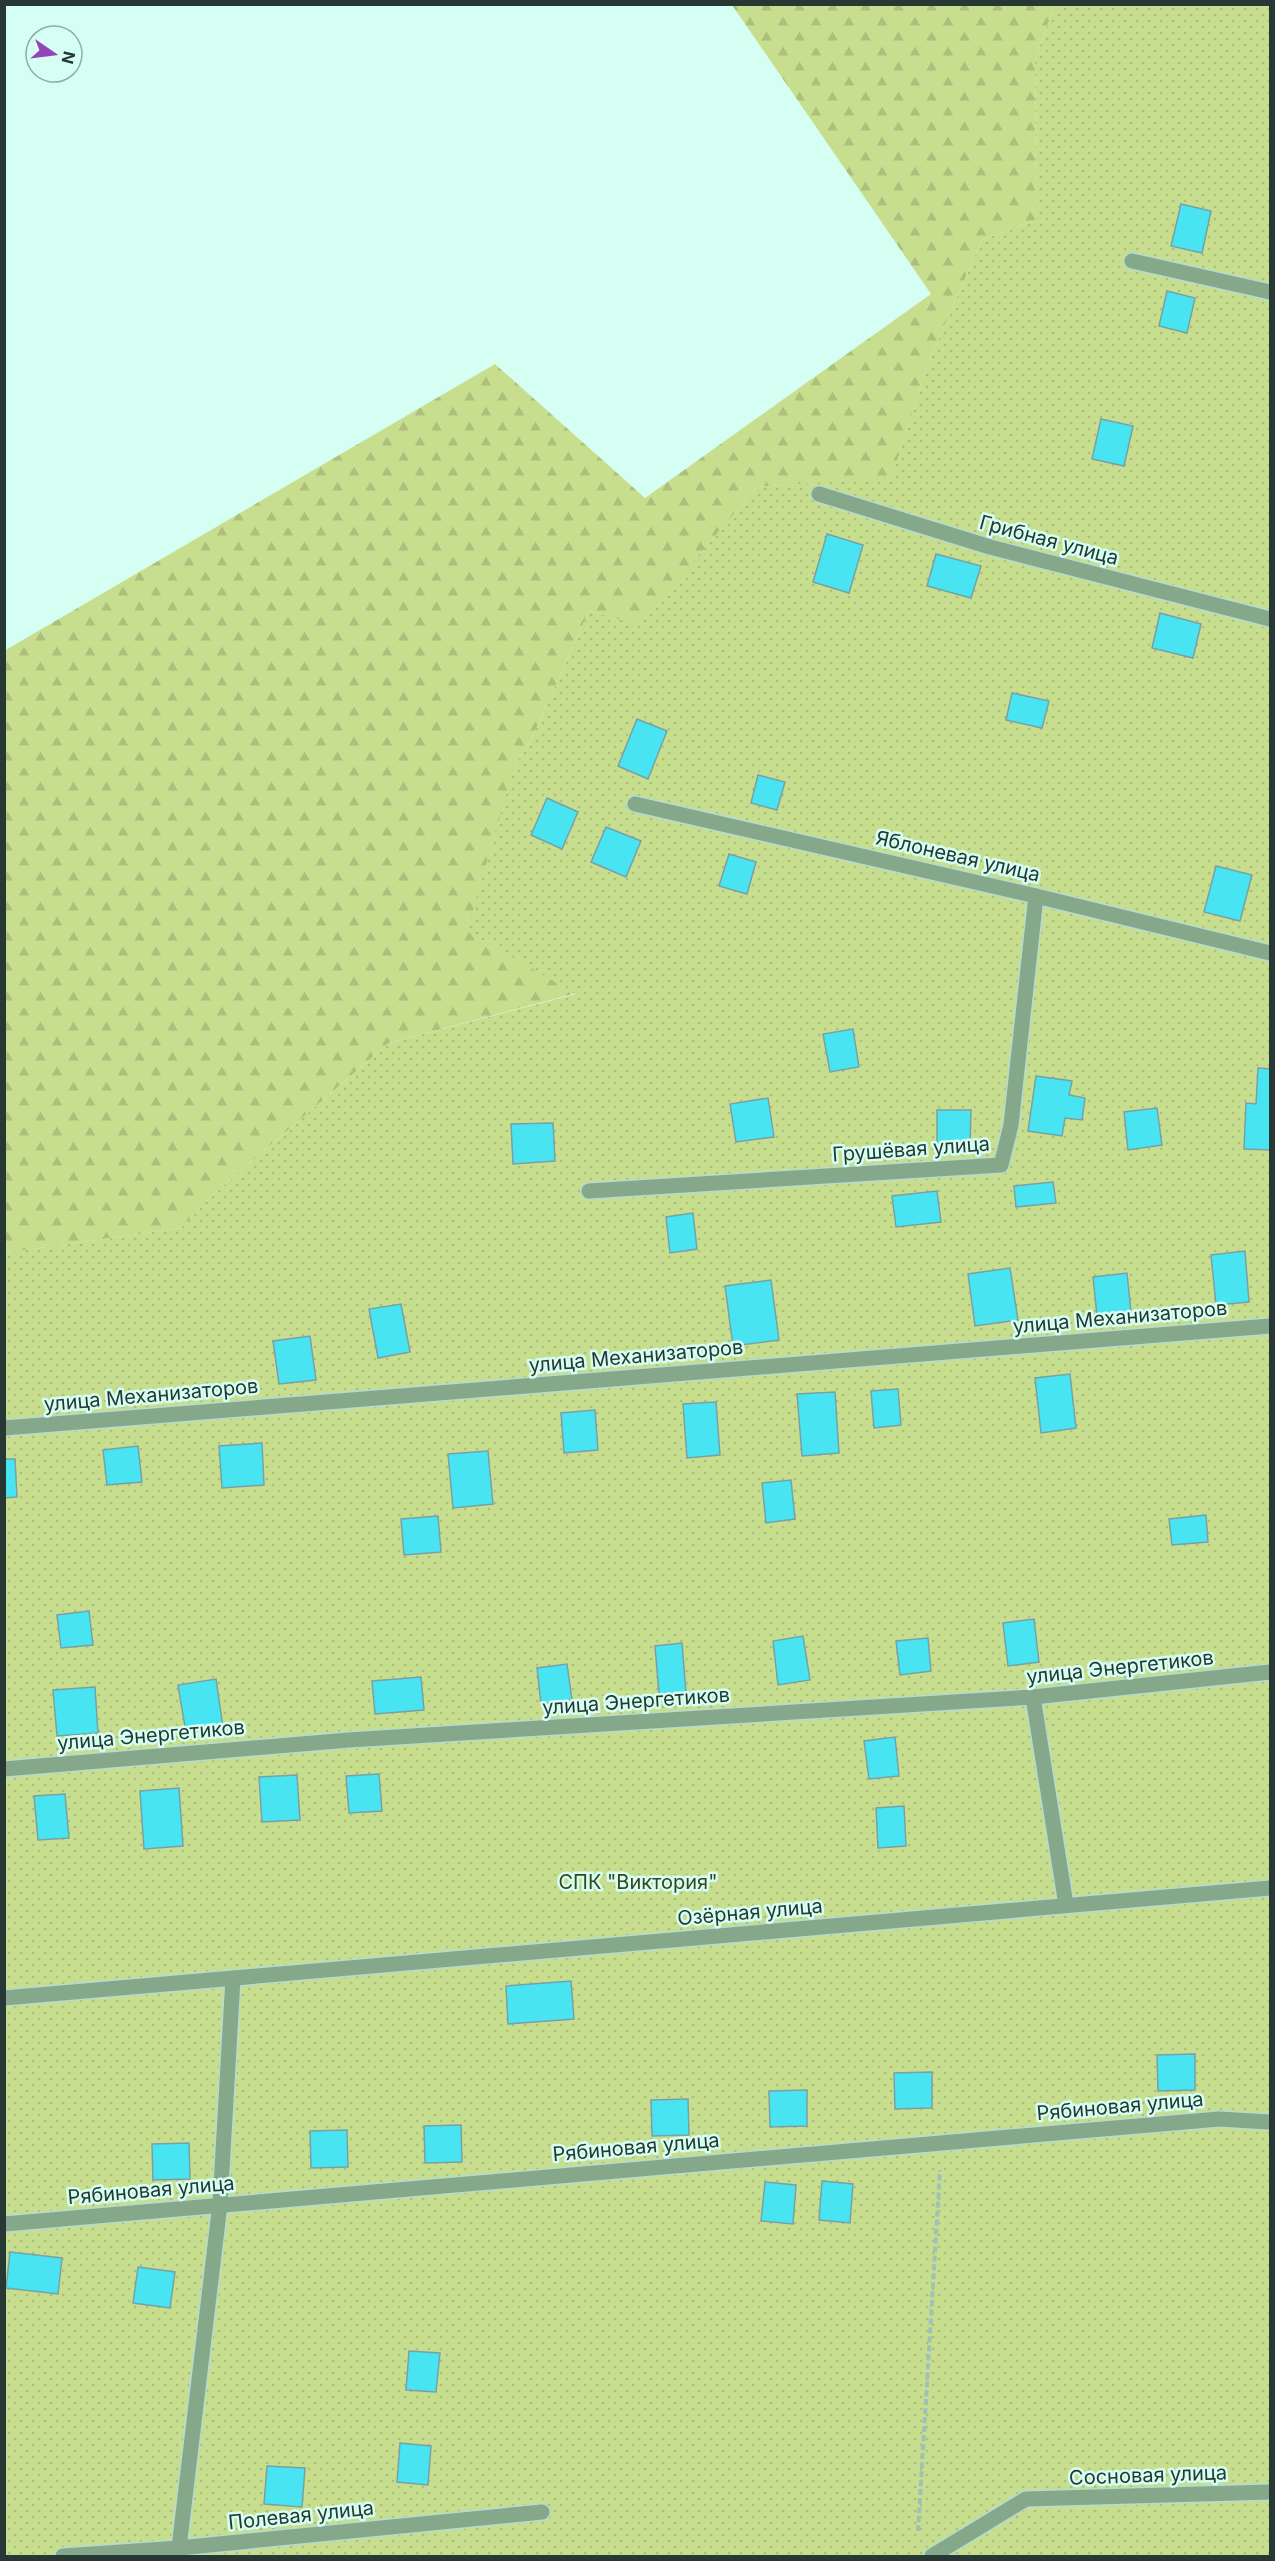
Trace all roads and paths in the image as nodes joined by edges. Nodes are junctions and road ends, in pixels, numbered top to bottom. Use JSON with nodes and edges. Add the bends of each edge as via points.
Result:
{"nodes":[{"id":1,"x":1132,"y":261,"type":"dead end"},
{"id":2,"x":1270,"y":292,"type":"edge"},
{"id":3,"x":819,"y":494,"type":"dead end"},
{"id":4,"x":1270,"y":619,"type":"edge"},
{"id":5,"x":635,"y":804,"type":"dead end"},
{"id":6,"x":1036,"y":896,"type":"junction"},
{"id":7,"x":1270,"y":953,"type":"edge"},
{"id":8,"x":589,"y":1191,"type":"dead end"},
{"id":9,"x":1270,"y":1326,"type":"edge"},
{"id":10,"x":4,"y":1428,"type":"edge"},
{"id":11,"x":1270,"y":1672,"type":"edge"},
{"id":12,"x":1033,"y":1698,"type":"junction"},
{"id":13,"x":4,"y":1769,"type":"edge"},
{"id":14,"x":1270,"y":1888,"type":"edge"},
{"id":15,"x":1066,"y":1905,"type":"junction"},
{"id":16,"x":233,"y":1978,"type":"junction"},
{"id":17,"x":4,"y":1998,"type":"edge"},
{"id":18,"x":1270,"y":2122,"type":"edge"},
{"id":19,"x":942,"y":2142,"type":"junction"},
{"id":20,"x":220,"y":2204,"type":"junction"},
{"id":21,"x":4,"y":2224,"type":"edge"},
{"id":22,"x":1270,"y":2492,"type":"edge"},
{"id":23,"x":542,"y":2512,"type":"dead end"},
{"id":24,"x":918,"y":2533,"type":"dead end"},
{"id":25,"x":178,"y":2552,"type":"edge"},
{"id":26,"x":63,"y":2556,"type":"edge"},
{"id":27,"x":932,"y":2556,"type":"edge"}],
"edges":[{"from":1,"to":2,"type":"street"},
{"from":3,"to":4,"type":"street","name":"Грибная улица","via":[[990,547]]},
{"from":5,"to":6,"type":"street","name":"Яблоневая улица"},
{"from":6,"to":7,"type":"street","name":"Яблоневая улица"},
{"from":6,"to":8,"type":"street","name":"Грушёвая улица","via":[[1011,1125],[1000,1165]]},
{"from":9,"to":10,"type":"street","name":"улица Механизаторов"},
{"from":11,"to":12,"type":"street","name":"улица Энергетиков"},
{"from":12,"to":13,"type":"street","name":"улица Энергетиков","via":[[349,1740]]},
{"from":12,"to":15,"type":"street"},
{"from":14,"to":15,"type":"street","name":"Озёрная улица"},
{"from":15,"to":16,"type":"street","name":"Озёрная улица"},
{"from":16,"to":17,"type":"street"},
{"from":16,"to":20,"type":"street"},
{"from":18,"to":19,"type":"street","name":"Рябиновая улица","via":[[1219,2119]]},
{"from":19,"to":20,"type":"street","name":"Рябиновая улица"},
{"from":19,"to":24,"type":"path"},
{"from":20,"to":21,"type":"street","name":"Рябиновая улица"},
{"from":20,"to":25,"type":"street"},
{"from":22,"to":27,"type":"street","name":"Сосновая улица","via":[[1026,2499]]},
{"from":23,"to":25,"type":"street","name":"Полевая улица"},
{"from":25,"to":26,"type":"street","name":"Полевая улица"}]}
